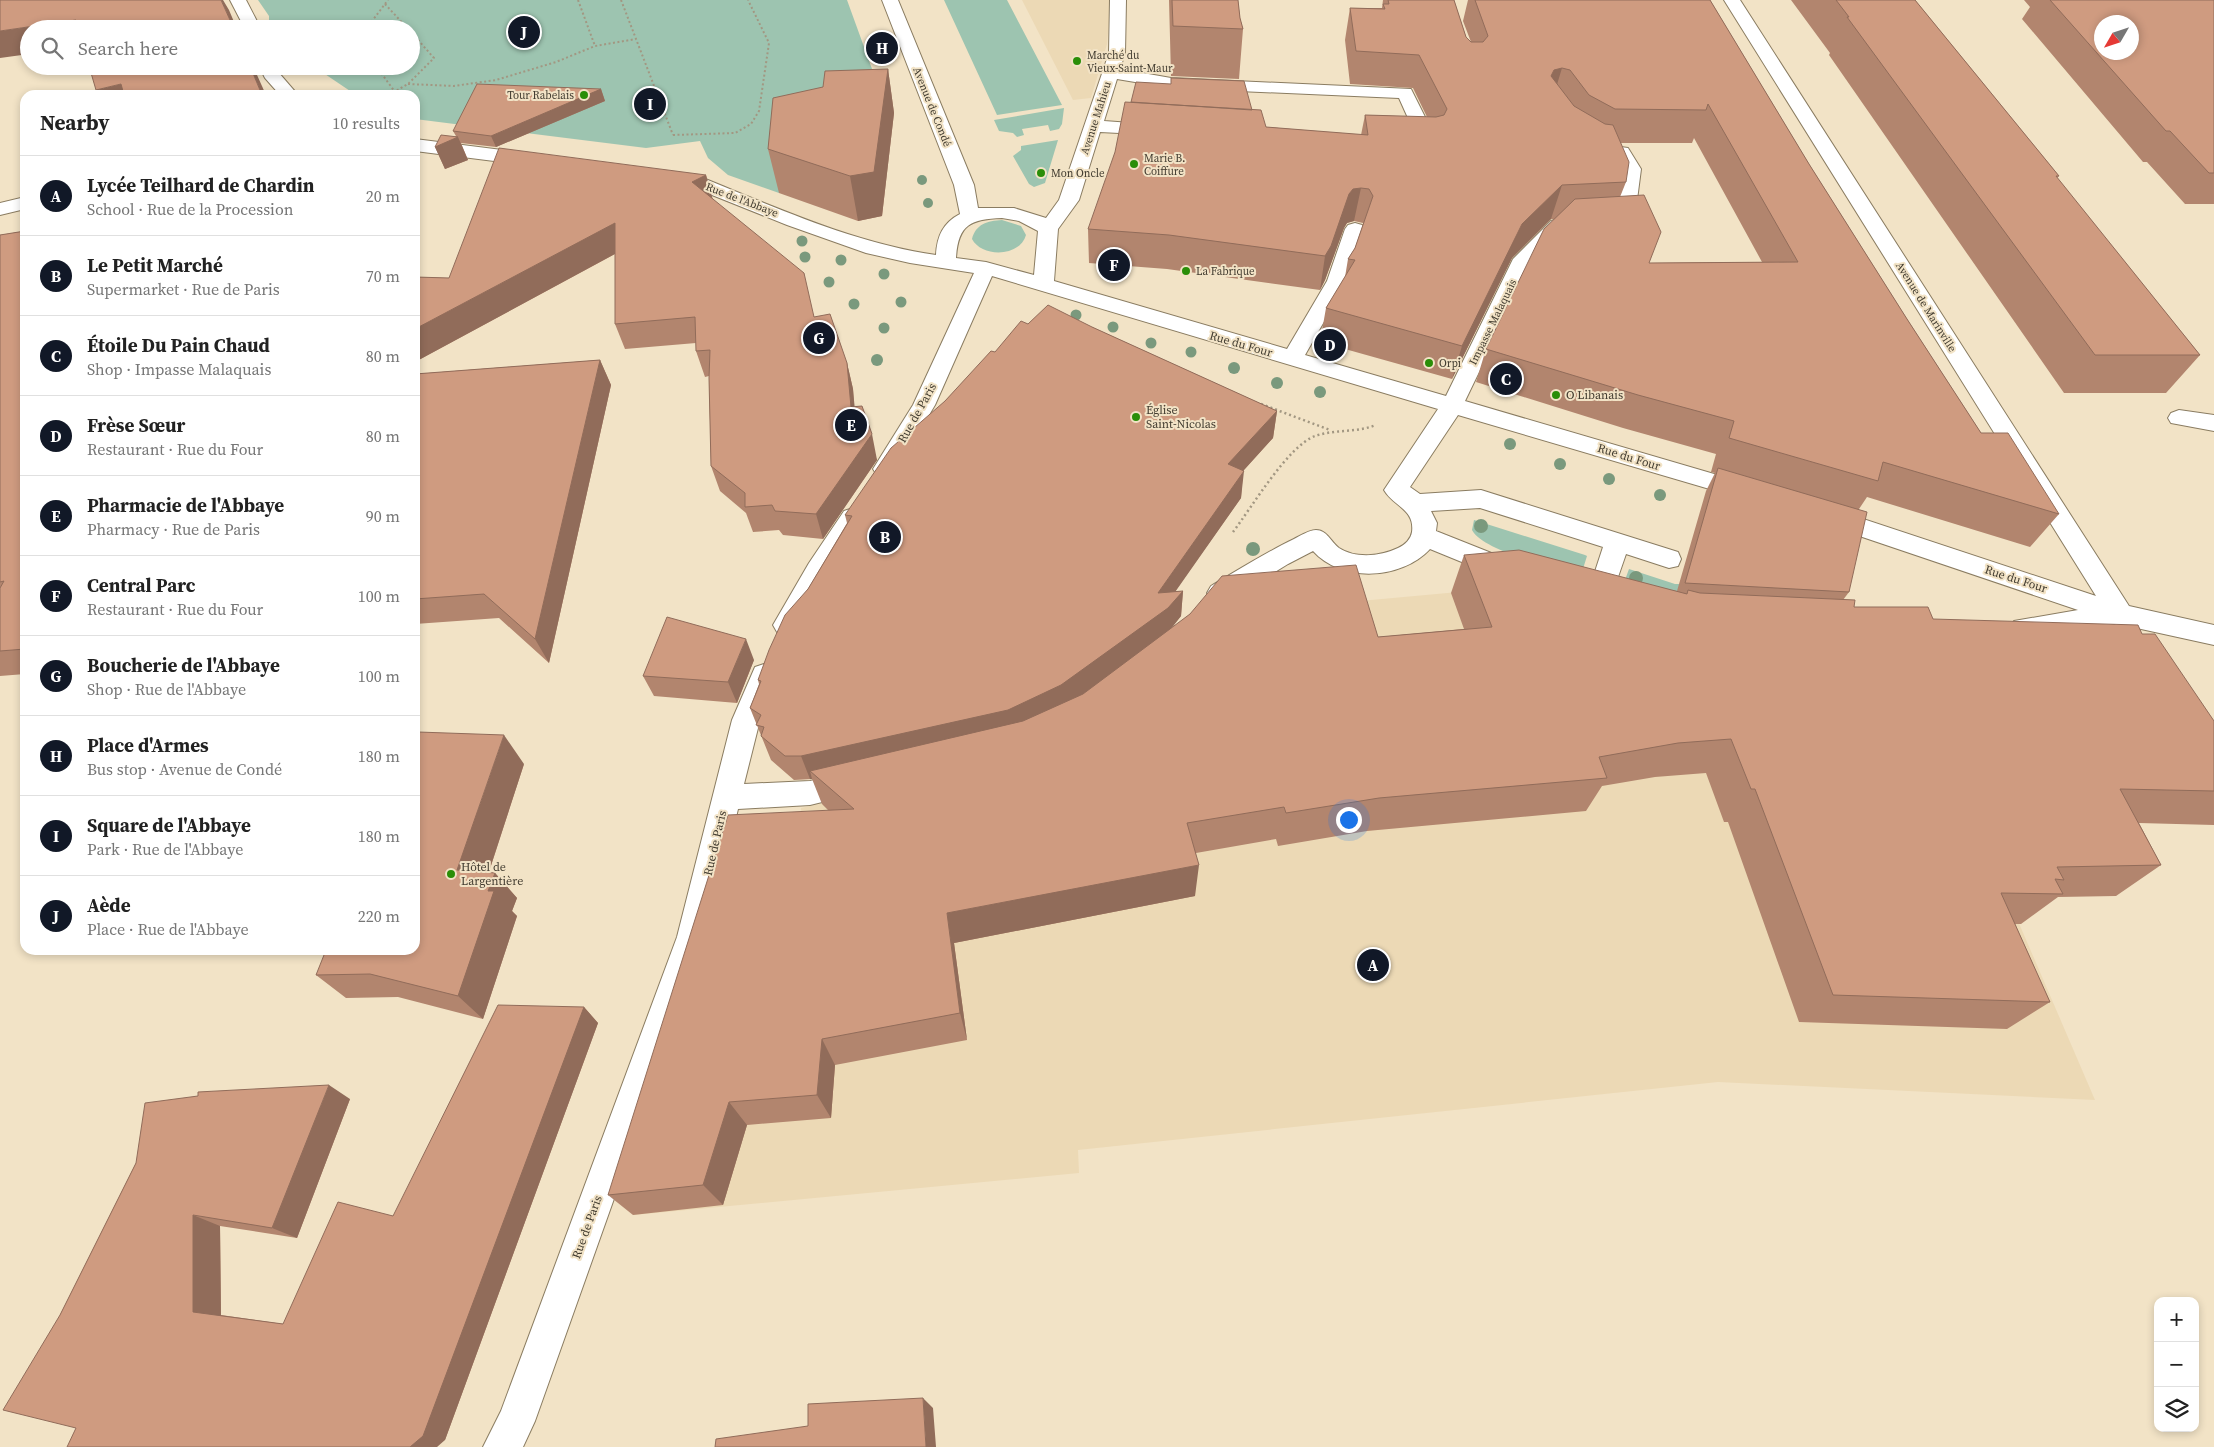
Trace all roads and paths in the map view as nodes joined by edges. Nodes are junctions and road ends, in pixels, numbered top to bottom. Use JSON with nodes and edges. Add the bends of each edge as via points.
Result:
{"nodes":[{"id":1,"x":238,"y":0,"type":"edge"},
{"id":2,"x":389,"y":0,"type":"edge"},
{"id":3,"x":578,"y":0,"type":"edge"},
{"id":4,"x":621,"y":0,"type":"edge"},
{"id":5,"x":748,"y":0,"type":"edge"},
{"id":6,"x":890,"y":0,"type":"edge"},
{"id":7,"x":1118,"y":0,"type":"edge"},
{"id":8,"x":1732,"y":0,"type":"edge"},
{"id":9,"x":385,"y":4,"type":"junction"},
{"id":10,"x":249,"y":20,"type":"edge"},
{"id":11,"x":373,"y":20,"type":"edge"},
{"id":12,"x":400,"y":20,"type":"edge"},
{"id":13,"x":636,"y":39,"type":"junction"},
{"id":14,"x":420,"y":42,"type":"edge"},
{"id":15,"x":596,"y":46,"type":"junction"},
{"id":16,"x":420,"y":72,"type":"edge"},
{"id":17,"x":1111,"y":73,"type":"junction"},
{"id":18,"x":272,"y":75,"type":"edge"},
{"id":19,"x":383,"y":75,"type":"edge"},
{"id":20,"x":417,"y":75,"type":"edge"},
{"id":21,"x":408,"y":84,"type":"junction"},
{"id":22,"x":285,"y":90,"type":"edge"},
{"id":23,"x":394,"y":90,"type":"edge"},
{"id":24,"x":398,"y":90,"type":"edge"},
{"id":25,"x":1094,"y":126,"type":"junction"},
{"id":26,"x":1176,"y":132,"type":"edge"},
{"id":27,"x":673,"y":135,"type":"junction"},
{"id":28,"x":1400,"y":142,"type":"edge"},
{"id":29,"x":1587,"y":143,"type":"edge"},
{"id":30,"x":676,"y":144,"type":"dead end"},
{"id":31,"x":420,"y":146,"type":"edge"},
{"id":32,"x":550,"y":162,"type":"edge"},
{"id":33,"x":654,"y":175,"type":"edge"},
{"id":34,"x":11,"y":206,"type":"edge"},
{"id":35,"x":970,"y":216,"type":"junction"},
{"id":36,"x":0,"y":228,"type":"edge"},
{"id":37,"x":1048,"y":229,"type":"junction"},
{"id":38,"x":1355,"y":229,"type":"edge"},
{"id":39,"x":945,"y":263,"type":"junction"},
{"id":40,"x":986,"y":268,"type":"junction"},
{"id":41,"x":1043,"y":284,"type":"junction"},
{"id":42,"x":1292,"y":359,"type":"junction"},
{"id":43,"x":1256,"y":402,"type":"edge"},
{"id":44,"x":1453,"y":404,"type":"junction"},
{"id":45,"x":2179,"y":418,"type":"dead end"},
{"id":46,"x":1380,"y":423,"type":"dead end"},
{"id":47,"x":2214,"y":423,"type":"edge"},
{"id":48,"x":1330,"y":431,"type":"junction"},
{"id":49,"x":1405,"y":497,"type":"junction"},
{"id":50,"x":1767,"y":498,"type":"edge"},
{"id":51,"x":1805,"y":510,"type":"edge"},
{"id":52,"x":1232,"y":534,"type":"dead end"},
{"id":53,"x":1423,"y":536,"type":"junction"},
{"id":54,"x":1617,"y":543,"type":"junction"},
{"id":55,"x":1669,"y":560,"type":"dead end"},
{"id":56,"x":1530,"y":577,"type":"edge"},
{"id":57,"x":1574,"y":589,"type":"edge"},
{"id":58,"x":1600,"y":596,"type":"junction"},
{"id":59,"x":1626,"y":603,"type":"edge"},
{"id":60,"x":1204,"y":609,"type":"edge"},
{"id":61,"x":2120,"y":614,"type":"junction"},
{"id":62,"x":2002,"y":631,"type":"edge"},
{"id":63,"x":2214,"y":635,"type":"edge"},
{"id":64,"x":2140,"y":643,"type":"edge"},
{"id":65,"x":876,"y":778,"type":"edge"},
{"id":66,"x":726,"y":796,"type":"junction"},
{"id":67,"x":502,"y":1447,"type":"edge"}],
"edges":[{"from":1,"to":10,"type":"street"},
{"from":2,"to":9,"type":"path"},
{"from":3,"to":15,"type":"path"},
{"from":4,"to":13,"type":"path"},
{"from":5,"to":27,"type":"path","via":[[769,43],[759,111],[751,124],[735,133]]},
{"from":6,"to":35,"type":"street","name":"Avenue de Condé","via":[[964,185]]},
{"from":7,"to":17,"type":"street","name":"Avenue Mahieu","via":[[1117,53]]},
{"from":8,"to":61,"type":"street","name":"Avenue de Marinville"},
{"from":9,"to":11,"type":"path"},
{"from":9,"to":12,"type":"path"},
{"from":13,"to":15,"type":"path"},
{"from":13,"to":27,"type":"path"},
{"from":14,"to":16,"type":"path","via":[[434,58]]},
{"from":15,"to":21,"type":"path","via":[[496,80],[454,86]]},
{"from":17,"to":25,"type":"street","name":"Avenue Mahieu"},
{"from":17,"to":28,"type":"street","via":[[1171,83],[1405,93],[1429,143]]},
{"from":18,"to":22,"type":"street"},
{"from":19,"to":23,"type":"path"},
{"from":20,"to":21,"type":"path"},
{"from":21,"to":24,"type":"path"},
{"from":25,"to":26,"type":"street"},
{"from":25,"to":37,"type":"street","name":"Avenue Mahieu","via":[[1069,200]]},
{"from":27,"to":30,"type":"path"},
{"from":29,"to":44,"type":"street","name":"Impasse Malaquais","via":[[1602,152],[1621,152],[1632,169],[1624,223],[1558,225],[1539,243],[1524,260]]},
{"from":31,"to":32,"type":"street"},
{"from":33,"to":39,"type":"street","name":"Rue de l'Abbaye","via":[[691,180],[861,244]]},
{"from":34,"to":36,"type":"street"},
{"from":35,"to":37,"type":"street","via":[[1018,214],[1036,220]]},
{"from":35,"to":39,"type":"street","via":[[956,224],[949,234]]},
{"from":37,"to":41,"type":"street"},
{"from":38,"to":42,"type":"street","via":[[1337,281]]},
{"from":39,"to":40,"type":"street","name":"Rue de l'Abbaye"},
{"from":40,"to":41,"type":"street","name":"Rue du Four"},
{"from":40,"to":66,"type":"street","name":"Rue de Paris","via":[[918,416],[818,570],[773,652],[746,720]]},
{"from":41,"to":42,"type":"street","name":"Rue du Four"},
{"from":42,"to":44,"type":"street","name":"Rue du Four"},
{"from":43,"to":48,"type":"path"},
{"from":44,"to":49,"type":"street","name":"Impasse Malaquais"},
{"from":44,"to":50,"type":"street","name":"Rue du Four"},
{"from":45,"to":47,"type":"street"},
{"from":46,"to":48,"type":"path","via":[[1358,432]]},
{"from":48,"to":52,"type":"path","via":[[1309,438],[1296,450]]},
{"from":49,"to":53,"type":"street","via":[[1422,517],[1425,526]]},
{"from":49,"to":54,"type":"street","via":[[1481,498]]},
{"from":51,"to":61,"type":"street","name":"Rue du Four"},
{"from":53,"to":56,"type":"street"},
{"from":53,"to":60,"type":"street","via":[[1412,553],[1395,562],[1376,566],[1355,564],[1335,556],[1316,539],[1279,557],[1214,597]]},
{"from":54,"to":55,"type":"street"},
{"from":54,"to":58,"type":"street"},
{"from":57,"to":58,"type":"street"},
{"from":58,"to":59,"type":"street"},
{"from":61,"to":62,"type":"street"},
{"from":61,"to":63,"type":"street","name":"Rue du Four"},
{"from":61,"to":64,"type":"street","name":"Avenue de Marinville"},
{"from":65,"to":66,"type":"street","via":[[810,793]]},
{"from":66,"to":67,"type":"street","name":"Rue de Paris","via":[[692,936],[516,1421]]}]}
